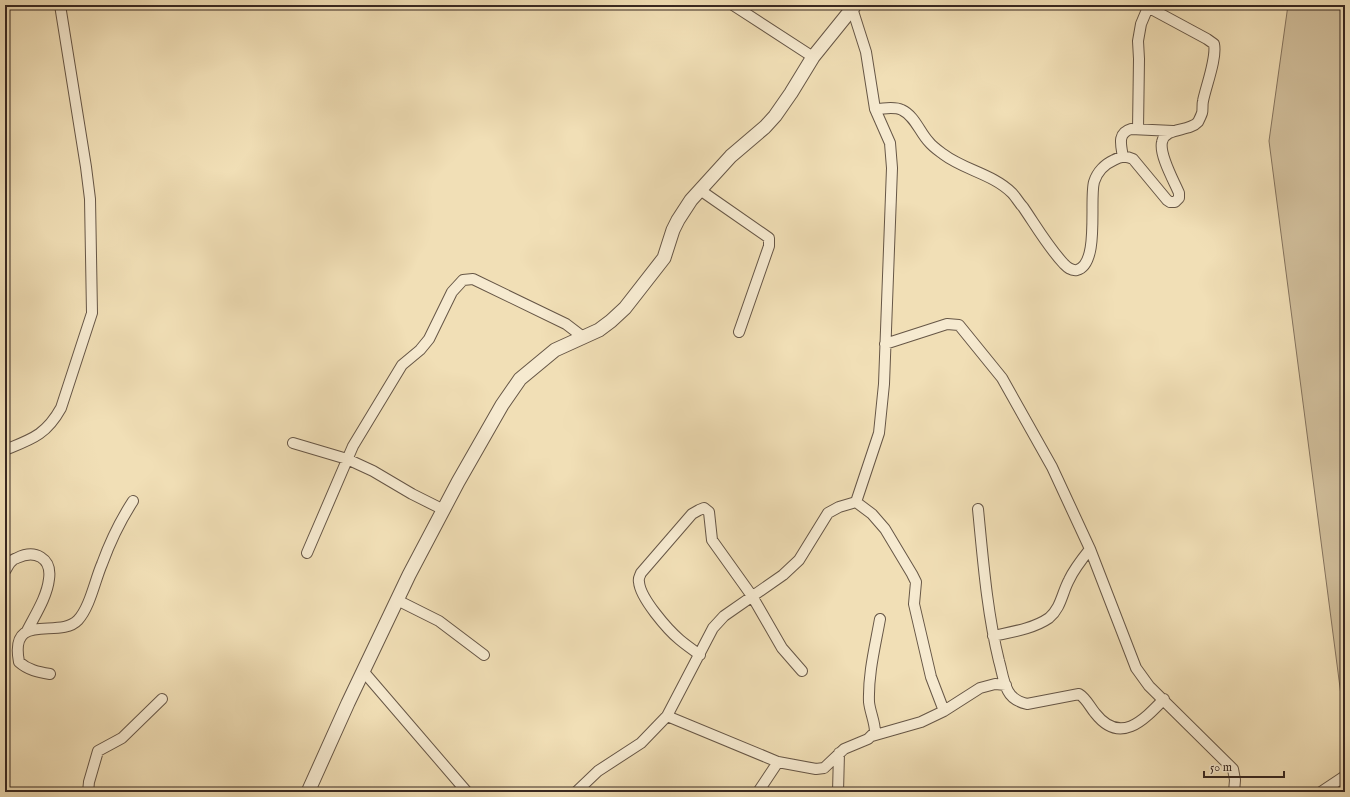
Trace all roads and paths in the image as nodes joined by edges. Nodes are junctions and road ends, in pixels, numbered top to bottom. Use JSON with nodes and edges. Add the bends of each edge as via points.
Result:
{"nodes":[{"id":1,"x":60,"y":5,"type":"edge"},
{"id":2,"x":733,"y":5,"type":"edge"},
{"id":3,"x":1147,"y":6,"type":"edge"},
{"id":4,"x":854,"y":7,"type":"edge"},
{"id":5,"x":813,"y":57,"type":"junction"},
{"id":6,"x":875,"y":110,"type":"junction"},
{"id":7,"x":1138,"y":129,"type":"junction"},
{"id":8,"x":1173,"y":131,"type":"junction"},
{"id":9,"x":1123,"y":157,"type":"junction"},
{"id":10,"x":700,"y":190,"type":"junction"},
{"id":11,"x":739,"y":332,"type":"dead end"},
{"id":12,"x":584,"y":337,"type":"junction"},
{"id":13,"x":885,"y":344,"type":"junction"},
{"id":14,"x":293,"y":443,"type":"dead end"},
{"id":15,"x":5,"y":450,"type":"edge"},
{"id":16,"x":347,"y":459,"type":"junction"},
{"id":17,"x":133,"y":501,"type":"dead end"},
{"id":18,"x":856,"y":502,"type":"junction"},
{"id":19,"x":978,"y":509,"type":"dead end"},
{"id":20,"x":444,"y":510,"type":"junction"},
{"id":21,"x":1090,"y":549,"type":"junction"},
{"id":22,"x":307,"y":553,"type":"dead end"},
{"id":23,"x":5,"y":572,"type":"edge"},
{"id":24,"x":752,"y":596,"type":"junction"},
{"id":25,"x":397,"y":600,"type":"junction"},
{"id":26,"x":880,"y":619,"type":"dead end"},
{"id":27,"x":27,"y":631,"type":"junction"},
{"id":28,"x":993,"y":636,"type":"junction"},
{"id":29,"x":484,"y":655,"type":"dead end"},
{"id":30,"x":700,"y":655,"type":"junction"},
{"id":31,"x":363,"y":671,"type":"junction"},
{"id":32,"x":802,"y":671,"type":"dead end"},
{"id":33,"x":50,"y":674,"type":"dead end"},
{"id":34,"x":1006,"y":685,"type":"junction"},
{"id":35,"x":162,"y":699,"type":"dead end"},
{"id":36,"x":1164,"y":699,"type":"junction"},
{"id":37,"x":944,"y":711,"type":"junction"},
{"id":38,"x":667,"y":716,"type":"junction"},
{"id":39,"x":872,"y":736,"type":"junction"},
{"id":40,"x":839,"y":753,"type":"junction"},
{"id":41,"x":778,"y":762,"type":"junction"},
{"id":42,"x":1345,"y":776,"type":"edge"},
{"id":43,"x":88,"y":792,"type":"edge"},
{"id":44,"x":308,"y":792,"type":"edge"},
{"id":45,"x":467,"y":792,"type":"edge"},
{"id":46,"x":576,"y":792,"type":"edge"},
{"id":47,"x":758,"y":792,"type":"edge"},
{"id":48,"x":838,"y":792,"type":"edge"},
{"id":49,"x":1234,"y":792,"type":"edge"},
{"id":50,"x":1321,"y":792,"type":"edge"}],
"edges":[{"from":1,"to":15,"type":"street","via":[[90,198],[92,313],[61,408],[54,420],[34,438]]},
{"from":2,"to":5,"type":"street"},
{"from":3,"to":7,"type":"street","via":[[1138,41]]},
{"from":3,"to":8,"type":"street","via":[[1211,41],[1215,48],[1202,114],[1191,126]]},
{"from":4,"to":5,"type":"street"},
{"from":4,"to":6,"type":"street","via":[[866,52]]},
{"from":5,"to":10,"type":"street","via":[[775,116],[731,156]]},
{"from":6,"to":9,"type":"street","via":[[903,110],[929,142],[945,155],[997,181],[1012,193],[1057,256],[1072,270],[1082,267],[1089,257],[1092,193],[1098,172],[1108,162]]},
{"from":6,"to":13,"type":"street","via":[[890,143],[892,154]]},
{"from":7,"to":8,"type":"street"},
{"from":7,"to":9,"type":"street","via":[[1131,129],[1121,136]]},
{"from":8,"to":9,"type":"street","via":[[1162,140],[1161,147],[1179,194],[1175,202],[1167,200],[1134,160],[1128,156]]},
{"from":10,"to":11,"type":"street","via":[[769,238],[769,246]]},
{"from":10,"to":12,"type":"street","via":[[690,200],[672,230],[664,258],[625,308],[611,321]]},
{"from":12,"to":16,"type":"street","via":[[566,324],[473,279],[463,280],[452,292],[430,339],[402,365]]},
{"from":12,"to":20,"type":"street","via":[[555,350],[520,379],[502,405]]},
{"from":13,"to":18,"type":"street","via":[[879,433]]},
{"from":13,"to":21,"type":"street","via":[[947,324],[959,325],[1002,378],[1052,467]]},
{"from":14,"to":16,"type":"street"},
{"from":16,"to":20,"type":"street"},
{"from":16,"to":22,"type":"street"},
{"from":17,"to":27,"type":"street","via":[[121,519],[77,622],[59,629]]},
{"from":18,"to":24,"type":"street","via":[[828,513],[799,560],[783,575]]},
{"from":18,"to":37,"type":"street","via":[[872,514],[885,529],[916,582],[914,604],[931,677]]},
{"from":19,"to":28,"type":"street"},
{"from":20,"to":25,"type":"street"},
{"from":21,"to":28,"type":"street","via":[[1075,568],[1059,605],[1050,617],[1039,624]]},
{"from":21,"to":36,"type":"street","via":[[1136,668],[1149,686]]},
{"from":23,"to":27,"type":"street","via":[[12,561],[23,555],[35,554],[47,562],[49,578],[46,592]]},
{"from":24,"to":30,"type":"street","via":[[724,616],[713,628]]},
{"from":24,"to":30,"type":"street","via":[[712,540],[709,512],[704,508],[699,510],[641,573],[639,583],[656,615],[680,640]]},
{"from":24,"to":32,"type":"street","via":[[782,648]]},
{"from":25,"to":29,"type":"street","via":[[439,621]]},
{"from":25,"to":31,"type":"street"},
{"from":26,"to":39,"type":"street","via":[[869,675],[869,704],[875,727]]},
{"from":27,"to":33,"type":"street","via":[[17,646],[19,662],[25,668]]},
{"from":28,"to":34,"type":"street"},
{"from":30,"to":38,"type":"street"},
{"from":31,"to":44,"type":"street"},
{"from":31,"to":45,"type":"street"},
{"from":34,"to":36,"type":"street","via":[[1013,698],[1027,704],[1079,694],[1107,726],[1119,729],[1137,723]]},
{"from":34,"to":37,"type":"street","via":[[995,684],[980,688]]},
{"from":35,"to":43,"type":"street","via":[[122,738],[98,751]]},
{"from":36,"to":49,"type":"street","via":[[1233,769]]},
{"from":37,"to":39,"type":"street","via":[[921,722]]},
{"from":38,"to":41,"type":"street"},
{"from":38,"to":46,"type":"street","via":[[641,743],[598,771]]},
{"from":39,"to":40,"type":"street"},
{"from":40,"to":41,"type":"street","via":[[820,769]]},
{"from":40,"to":48,"type":"street"},
{"from":41,"to":47,"type":"street"},
{"from":42,"to":50,"type":"street"}]}
